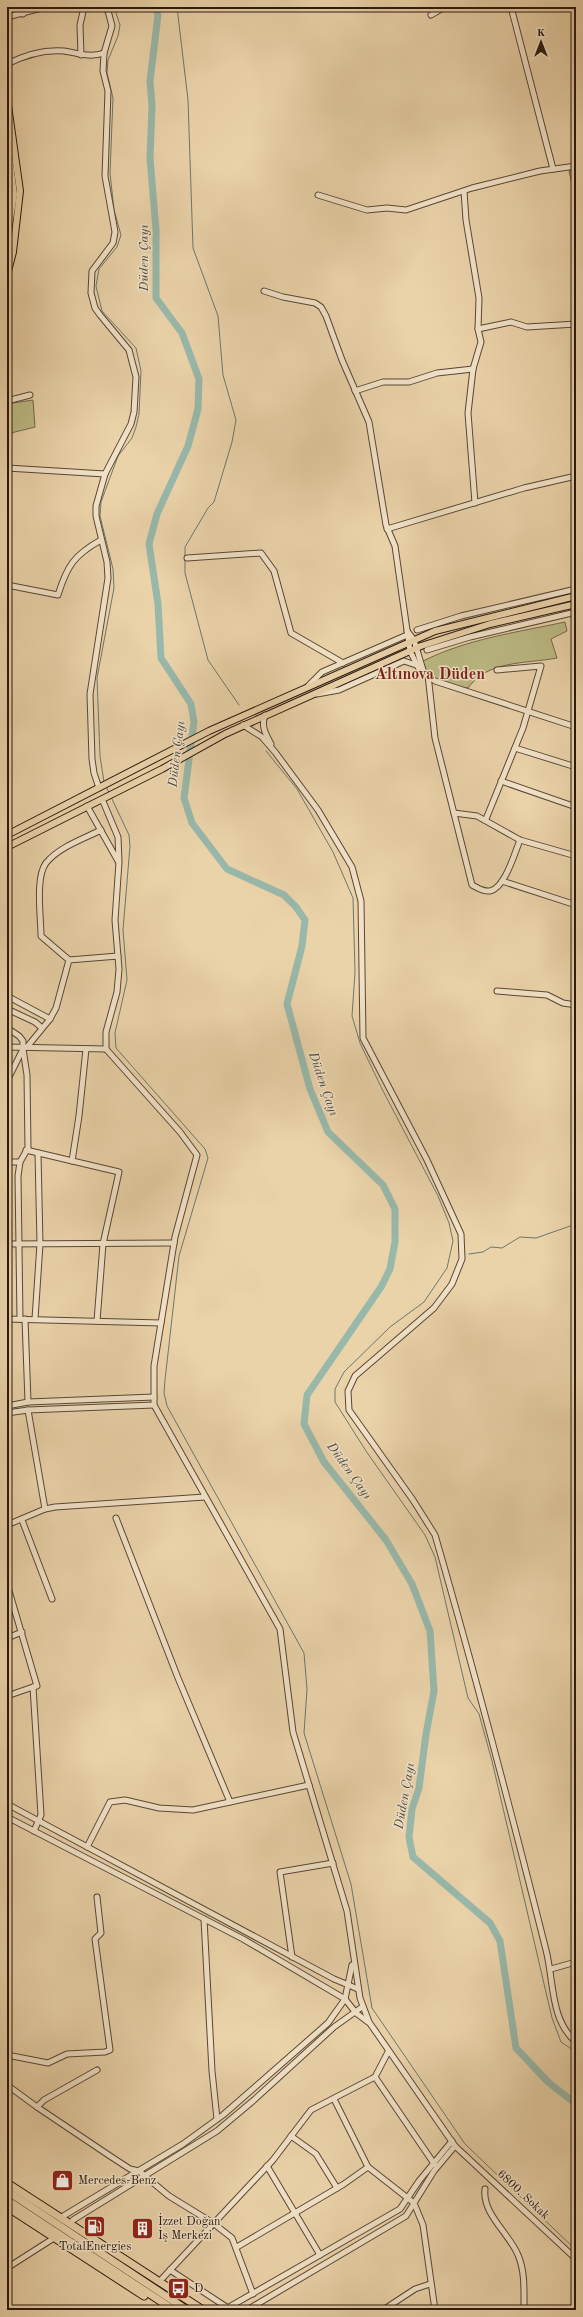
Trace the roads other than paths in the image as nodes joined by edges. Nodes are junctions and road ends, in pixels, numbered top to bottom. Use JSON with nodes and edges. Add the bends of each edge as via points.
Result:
{"nodes":[{"id":1,"x":20,"y":7,"type":"edge"},
{"id":2,"x":45,"y":7,"type":"edge"},
{"id":3,"x":84,"y":7,"type":"edge"},
{"id":4,"x":107,"y":7,"type":"edge"},
{"id":5,"x":445,"y":7,"type":"edge"},
{"id":6,"x":511,"y":7,"type":"edge"},
{"id":7,"x":23,"y":14,"type":"junction"},
{"id":8,"x":431,"y":15,"type":"dead end"},
{"id":9,"x":7,"y":17,"type":"edge"},
{"id":10,"x":104,"y":52,"type":"junction"},
{"id":11,"x":81,"y":55,"type":"junction"},
{"id":12,"x":7,"y":64,"type":"edge"},
{"id":13,"x":7,"y":98,"type":"edge"},
{"id":14,"x":7,"y":140,"type":"edge"},
{"id":15,"x":576,"y":166,"type":"edge"},
{"id":16,"x":553,"y":169,"type":"junction"},
{"id":17,"x":10,"y":176,"type":"edge"},
{"id":18,"x":464,"y":191,"type":"junction"},
{"id":19,"x":318,"y":194,"type":"dead end"},
{"id":20,"x":7,"y":239,"type":"edge"},
{"id":21,"x":10,"y":251,"type":"edge"},
{"id":22,"x":7,"y":275,"type":"edge"},
{"id":23,"x":264,"y":291,"type":"dead end"},
{"id":24,"x":576,"y":324,"type":"edge"},
{"id":25,"x":478,"y":329,"type":"junction"},
{"id":26,"x":473,"y":369,"type":"junction"},
{"id":27,"x":355,"y":391,"type":"junction"},
{"id":28,"x":30,"y":395,"type":"dead end"},
{"id":29,"x":7,"y":401,"type":"edge"},
{"id":30,"x":7,"y":468,"type":"edge"},
{"id":31,"x":105,"y":474,"type":"junction"},
{"id":32,"x":576,"y":476,"type":"edge"},
{"id":33,"x":475,"y":503,"type":"junction"},
{"id":34,"x":387,"y":529,"type":"junction"},
{"id":35,"x":101,"y":540,"type":"junction"},
{"id":36,"x":187,"y":558,"type":"dead end"},
{"id":37,"x":7,"y":586,"type":"edge"},
{"id":38,"x":576,"y":589,"type":"edge"},
{"id":39,"x":576,"y":596,"type":"edge"},
{"id":40,"x":576,"y":604,"type":"edge"},
{"id":41,"x":576,"y":612,"type":"edge"},
{"id":42,"x":461,"y":616,"type":"junction"},
{"id":43,"x":453,"y":626,"type":"junction"},
{"id":44,"x":416,"y":630,"type":"dead end"},
{"id":45,"x":407,"y":633,"type":"junction"},
{"id":46,"x":459,"y":633,"type":"junction"},
{"id":47,"x":470,"y":637,"type":"junction"},
{"id":48,"x":411,"y":641,"type":"junction"},
{"id":49,"x":413,"y":650,"type":"junction"},
{"id":50,"x":427,"y":650,"type":"dead end"},
{"id":51,"x":343,"y":663,"type":"junction"},
{"id":52,"x":416,"y":665,"type":"junction"},
{"id":53,"x":423,"y":670,"type":"junction"},
{"id":54,"x":497,"y":670,"type":"dead end"},
{"id":55,"x":428,"y":675,"type":"junction"},
{"id":56,"x":308,"y":686,"type":"junction"},
{"id":57,"x":310,"y":695,"type":"junction"},
{"id":58,"x":528,"y":711,"type":"junction"},
{"id":59,"x":265,"y":715,"type":"junction"},
{"id":60,"x":243,"y":725,"type":"junction"},
{"id":61,"x":576,"y":727,"type":"edge"},
{"id":62,"x":515,"y":748,"type":"junction"},
{"id":63,"x":275,"y":752,"type":"junction"},
{"id":64,"x":576,"y":767,"type":"edge"},
{"id":65,"x":501,"y":781,"type":"junction"},
{"id":66,"x":99,"y":788,"type":"junction"},
{"id":67,"x":102,"y":799,"type":"junction"},
{"id":68,"x":87,"y":806,"type":"junction"},
{"id":69,"x":576,"y":808,"type":"edge"},
{"id":70,"x":454,"y":813,"type":"junction"},
{"id":71,"x":486,"y":819,"type":"junction"},
{"id":72,"x":101,"y":830,"type":"junction"},
{"id":73,"x":7,"y":835,"type":"edge"},
{"id":74,"x":520,"y":840,"type":"junction"},
{"id":75,"x":7,"y":847,"type":"edge"},
{"id":76,"x":576,"y":856,"type":"edge"},
{"id":77,"x":119,"y":862,"type":"junction"},
{"id":78,"x":502,"y":881,"type":"junction"},
{"id":79,"x":576,"y":905,"type":"edge"},
{"id":80,"x":118,"y":956,"type":"junction"},
{"id":81,"x":69,"y":960,"type":"junction"},
{"id":82,"x":497,"y":991,"type":"dead end"},
{"id":83,"x":7,"y":996,"type":"edge"},
{"id":84,"x":576,"y":1005,"type":"edge"},
{"id":85,"x":7,"y":1009,"type":"edge"},
{"id":86,"x":50,"y":1019,"type":"junction"},
{"id":87,"x":7,"y":1028,"type":"edge"},
{"id":88,"x":42,"y":1028,"type":"junction"},
{"id":89,"x":7,"y":1047,"type":"edge"},
{"id":90,"x":24,"y":1048,"type":"junction"},
{"id":91,"x":86,"y":1049,"type":"junction"},
{"id":92,"x":106,"y":1050,"type":"junction"},
{"id":93,"x":7,"y":1081,"type":"edge"},
{"id":94,"x":26,"y":1150,"type":"junction"},
{"id":95,"x":38,"y":1153,"type":"junction"},
{"id":96,"x":72,"y":1161,"type":"junction"},
{"id":97,"x":7,"y":1162,"type":"edge"},
{"id":98,"x":20,"y":1162,"type":"junction"},
{"id":99,"x":174,"y":1243,"type":"junction"},
{"id":100,"x":7,"y":1244,"type":"edge"},
{"id":101,"x":20,"y":1244,"type":"junction"},
{"id":102,"x":40,"y":1244,"type":"junction"},
{"id":103,"x":103,"y":1244,"type":"junction"},
{"id":104,"x":7,"y":1319,"type":"edge"},
{"id":105,"x":23,"y":1319,"type":"junction"},
{"id":106,"x":34,"y":1319,"type":"junction"},
{"id":107,"x":97,"y":1321,"type":"junction"},
{"id":108,"x":161,"y":1323,"type":"junction"},
{"id":109,"x":154,"y":1397,"type":"junction"},
{"id":110,"x":28,"y":1402,"type":"junction"},
{"id":111,"x":154,"y":1405,"type":"junction"},
{"id":112,"x":7,"y":1406,"type":"edge"},
{"id":113,"x":28,"y":1410,"type":"junction"},
{"id":114,"x":7,"y":1413,"type":"edge"},
{"id":115,"x":206,"y":1497,"type":"junction"},
{"id":116,"x":45,"y":1509,"type":"junction"},
{"id":117,"x":116,"y":1518,"type":"dead end"},
{"id":118,"x":22,"y":1520,"type":"junction"},
{"id":119,"x":7,"y":1525,"type":"edge"},
{"id":120,"x":7,"y":1584,"type":"edge"},
{"id":121,"x":52,"y":1599,"type":"dead end"},
{"id":122,"x":22,"y":1632,"type":"junction"},
{"id":123,"x":7,"y":1638,"type":"edge"},
{"id":124,"x":33,"y":1687,"type":"junction"},
{"id":125,"x":7,"y":1696,"type":"edge"},
{"id":126,"x":309,"y":1784,"type":"junction"},
{"id":127,"x":230,"y":1802,"type":"junction"},
{"id":128,"x":7,"y":1804,"type":"edge"},
{"id":129,"x":7,"y":1817,"type":"edge"},
{"id":130,"x":39,"y":1821,"type":"junction"},
{"id":131,"x":34,"y":1831,"type":"junction"},
{"id":132,"x":87,"y":1846,"type":"junction"},
{"id":133,"x":333,"y":1863,"type":"junction"},
{"id":134,"x":97,"y":1897,"type":"dead end"},
{"id":135,"x":204,"y":1918,"type":"junction"},
{"id":136,"x":292,"y":1957,"type":"junction"},
{"id":137,"x":353,"y":1960,"type":"junction"},
{"id":138,"x":576,"y":1962,"type":"edge"},
{"id":139,"x":551,"y":1969,"type":"junction"},
{"id":140,"x":348,"y":1984,"type":"junction"},
{"id":141,"x":358,"y":1989,"type":"junction"},
{"id":142,"x":345,"y":1999,"type":"junction"},
{"id":143,"x":362,"y":2007,"type":"junction"},
{"id":144,"x":356,"y":2013,"type":"junction"},
{"id":145,"x":369,"y":2022,"type":"junction"},
{"id":146,"x":576,"y":2042,"type":"edge"},
{"id":147,"x":388,"y":2052,"type":"junction"},
{"id":148,"x":7,"y":2055,"type":"edge"},
{"id":149,"x":97,"y":2070,"type":"dead end"},
{"id":150,"x":375,"y":2077,"type":"junction"},
{"id":151,"x":7,"y":2085,"type":"edge"},
{"id":152,"x":334,"y":2099,"type":"junction"},
{"id":153,"x":37,"y":2107,"type":"junction"},
{"id":154,"x":217,"y":2119,"type":"junction"},
{"id":155,"x":291,"y":2136,"type":"junction"},
{"id":156,"x":452,"y":2141,"type":"junction"},
{"id":157,"x":455,"y":2146,"type":"junction"},
{"id":158,"x":435,"y":2165,"type":"junction"},
{"id":159,"x":267,"y":2166,"type":"junction"},
{"id":160,"x":368,"y":2167,"type":"junction"},
{"id":161,"x":139,"y":2171,"type":"junction"},
{"id":162,"x":146,"y":2176,"type":"junction"},
{"id":163,"x":7,"y":2183,"type":"edge"},
{"id":164,"x":337,"y":2188,"type":"junction"},
{"id":165,"x":485,"y":2189,"type":"dead end"},
{"id":166,"x":7,"y":2191,"type":"edge"},
{"id":167,"x":409,"y":2199,"type":"junction"},
{"id":168,"x":7,"y":2200,"type":"edge"},
{"id":169,"x":414,"y":2203,"type":"junction"},
{"id":170,"x":7,"y":2207,"type":"edge"},
{"id":171,"x":294,"y":2212,"type":"junction"},
{"id":172,"x":60,"y":2218,"type":"junction"},
{"id":173,"x":213,"y":2223,"type":"junction"},
{"id":174,"x":70,"y":2224,"type":"junction"},
{"id":175,"x":54,"y":2238,"type":"junction"},
{"id":176,"x":237,"y":2247,"type":"junction"},
{"id":177,"x":320,"y":2255,"type":"junction"},
{"id":178,"x":576,"y":2259,"type":"edge"},
{"id":179,"x":7,"y":2268,"type":"edge"},
{"id":180,"x":170,"y":2270,"type":"junction"},
{"id":181,"x":159,"y":2282,"type":"junction"},
{"id":182,"x":430,"y":2284,"type":"junction"},
{"id":183,"x":253,"y":2294,"type":"junction"},
{"id":184,"x":254,"y":2308,"type":"edge"},
{"id":185,"x":226,"y":2309,"type":"edge"},
{"id":186,"x":165,"y":2310,"type":"edge"},
{"id":187,"x":174,"y":2310,"type":"edge"},
{"id":188,"x":188,"y":2310,"type":"edge"},
{"id":189,"x":202,"y":2310,"type":"edge"},
{"id":190,"x":247,"y":2310,"type":"edge"},
{"id":191,"x":383,"y":2310,"type":"edge"},
{"id":192,"x":435,"y":2310,"type":"edge"},
{"id":193,"x":527,"y":2310,"type":"edge"}],
"edges":[{"from":1,"to":7,"type":"street"},
{"from":2,"to":7,"type":"street"},
{"from":3,"to":11,"type":"street","via":[[80,25]]},
{"from":4,"to":10,"type":"street","via":[[112,26]]},
{"from":5,"to":8,"type":"street"},
{"from":6,"to":16,"type":"street"},
{"from":7,"to":9,"type":"street"},
{"from":10,"to":11,"type":"street","via":[[95,56]]},
{"from":10,"to":31,"type":"street","via":[[103,71],[108,91],[105,176],[115,232],[113,243],[92,271],[92,293],[95,308],[129,350],[136,377],[131,424]]},
{"from":11,"to":12,"type":"street","via":[[63,51],[41,51]]},
{"from":13,"to":21,"type":"main road","via":[[20,191]]},
{"from":14,"to":17,"type":"main road"},
{"from":15,"to":16,"type":"street"},
{"from":16,"to":18,"type":"street"},
{"from":17,"to":20,"type":"main road","via":[[13,206]]},
{"from":18,"to":19,"type":"street","via":[[406,210],[367,210]]},
{"from":18,"to":25,"type":"street","via":[[466,220],[479,298]]},
{"from":21,"to":22,"type":"main road"},
{"from":23,"to":27,"type":"street","via":[[315,303],[321,307]]},
{"from":24,"to":25,"type":"street","via":[[527,327],[511,322]]},
{"from":25,"to":26,"type":"street","via":[[481,342]]},
{"from":26,"to":27,"type":"street","via":[[437,373],[408,382],[383,382]]},
{"from":26,"to":33,"type":"street","via":[[468,413]]},
{"from":27,"to":34,"type":"street","via":[[369,422]]},
{"from":28,"to":29,"type":"street"},
{"from":30,"to":31,"type":"street"},
{"from":31,"to":35,"type":"street","via":[[96,506]]},
{"from":32,"to":33,"type":"street"},
{"from":33,"to":34,"type":"street"},
{"from":34,"to":45,"type":"street","via":[[396,546]]},
{"from":35,"to":37,"type":"street","via":[[75,558],[64,574],[58,595]]},
{"from":35,"to":66,"type":"street","via":[[107,562],[108,592],[90,694],[92,759]]},
{"from":36,"to":51,"type":"street","via":[[262,553],[274,571],[291,633]]},
{"from":38,"to":42,"type":"street"},
{"from":39,"to":43,"type":"main road"},
{"from":40,"to":46,"type":"main road"},
{"from":41,"to":47,"type":"street"},
{"from":42,"to":43,"type":"street"},
{"from":42,"to":44,"type":"street"},
{"from":43,"to":48,"type":"main road"},
{"from":45,"to":48,"type":"street"},
{"from":45,"to":51,"type":"street"},
{"from":46,"to":47,"type":"street"},
{"from":46,"to":49,"type":"main road"},
{"from":47,"to":50,"type":"street"},
{"from":48,"to":49,"type":"street"},
{"from":48,"to":56,"type":"main road"},
{"from":49,"to":52,"type":"street"},
{"from":49,"to":53,"type":"street"},
{"from":49,"to":57,"type":"main road"},
{"from":51,"to":56,"type":"street","via":[[322,672]]},
{"from":52,"to":53,"type":"street"},
{"from":52,"to":57,"type":"street","via":[[404,661],[339,690]]},
{"from":53,"to":55,"type":"street"},
{"from":54,"to":58,"type":"street","via":[[541,666]]},
{"from":55,"to":58,"type":"street","via":[[435,681]]},
{"from":55,"to":70,"type":"street","via":[[435,738]]},
{"from":56,"to":66,"type":"main road","via":[[209,731]]},
{"from":57,"to":59,"type":"main road"},
{"from":58,"to":61,"type":"street"},
{"from":58,"to":62,"type":"street"},
{"from":59,"to":60,"type":"main road"},
{"from":59,"to":63,"type":"street","via":[[262,723]]},
{"from":60,"to":63,"type":"street","via":[[262,738]]},
{"from":60,"to":67,"type":"main road"},
{"from":62,"to":64,"type":"street"},
{"from":62,"to":65,"type":"street"},
{"from":63,"to":139,"type":"street","via":[[318,810],[352,867],[362,901],[363,1038],[427,1160],[461,1234],[462,1259],[452,1284],[434,1308],[355,1376],[348,1391],[348,1410],[413,1500],[435,1536],[508,1795]]},
{"from":65,"to":69,"type":"street"},
{"from":65,"to":71,"type":"street"},
{"from":66,"to":73,"type":"main road"},
{"from":67,"to":68,"type":"main road"},
{"from":67,"to":77,"type":"street","via":[[118,837]]},
{"from":68,"to":72,"type":"street"},
{"from":68,"to":75,"type":"main road"},
{"from":70,"to":71,"type":"street","via":[[466,813]]},
{"from":70,"to":78,"type":"street","via":[[472,886],[491,891]]},
{"from":71,"to":74,"type":"street"},
{"from":72,"to":77,"type":"street"},
{"from":72,"to":81,"type":"street","via":[[65,847],[47,862],[41,873],[41,936]]},
{"from":74,"to":76,"type":"street"},
{"from":74,"to":78,"type":"street"},
{"from":77,"to":80,"type":"street","via":[[115,920]]},
{"from":78,"to":79,"type":"street"},
{"from":80,"to":81,"type":"street"},
{"from":80,"to":92,"type":"street","via":[[117,992],[106,1032]]},
{"from":81,"to":86,"type":"street","via":[[61,994]]},
{"from":82,"to":84,"type":"street","via":[[548,995],[563,1003]]},
{"from":83,"to":86,"type":"street"},
{"from":85,"to":88,"type":"street"},
{"from":86,"to":88,"type":"street"},
{"from":87,"to":90,"type":"street","via":[[22,1038]]},
{"from":88,"to":90,"type":"street"},
{"from":89,"to":90,"type":"street"},
{"from":90,"to":91,"type":"street"},
{"from":90,"to":93,"type":"street"},
{"from":90,"to":94,"type":"street","via":[[27,1075]]},
{"from":91,"to":92,"type":"street"},
{"from":91,"to":96,"type":"street"},
{"from":92,"to":99,"type":"street","via":[[180,1132],[197,1155]]},
{"from":94,"to":95,"type":"street"},
{"from":94,"to":98,"type":"street"},
{"from":95,"to":96,"type":"street"},
{"from":95,"to":102,"type":"street"},
{"from":96,"to":103,"type":"street","via":[[119,1172]]},
{"from":97,"to":98,"type":"street"},
{"from":98,"to":101,"type":"street"},
{"from":99,"to":103,"type":"street"},
{"from":99,"to":108,"type":"street"},
{"from":100,"to":101,"type":"street"},
{"from":101,"to":102,"type":"street"},
{"from":101,"to":105,"type":"street"},
{"from":102,"to":103,"type":"street"},
{"from":102,"to":106,"type":"street"},
{"from":103,"to":107,"type":"street"},
{"from":104,"to":105,"type":"street"},
{"from":105,"to":106,"type":"street"},
{"from":105,"to":110,"type":"street"},
{"from":106,"to":107,"type":"street"},
{"from":107,"to":108,"type":"street"},
{"from":108,"to":109,"type":"street","via":[[154,1366]]},
{"from":109,"to":110,"type":"street"},
{"from":109,"to":111,"type":"street"},
{"from":110,"to":112,"type":"street"},
{"from":111,"to":113,"type":"street"},
{"from":111,"to":115,"type":"street","name":"6800. Sokak"},
{"from":113,"to":114,"type":"street"},
{"from":113,"to":116,"type":"street"},
{"from":115,"to":116,"type":"street"},
{"from":115,"to":126,"type":"street","name":"6800. Sokak","via":[[280,1629],[293,1732]]},
{"from":116,"to":118,"type":"street"},
{"from":117,"to":127,"type":"street"},
{"from":118,"to":119,"type":"street"},
{"from":118,"to":121,"type":"street"},
{"from":120,"to":122,"type":"street"},
{"from":122,"to":123,"type":"street"},
{"from":122,"to":124,"type":"street","via":[[37,1686]]},
{"from":124,"to":125,"type":"street"},
{"from":124,"to":130,"type":"street","via":[[41,1815]]},
{"from":126,"to":127,"type":"street"},
{"from":126,"to":133,"type":"street","name":"6800. Sokak"},
{"from":127,"to":132,"type":"street","via":[[193,1810],[159,1808],[125,1800],[110,1802]]},
{"from":128,"to":130,"type":"street"},
{"from":129,"to":131,"type":"street"},
{"from":130,"to":131,"type":"street"},
{"from":130,"to":132,"type":"street"},
{"from":131,"to":135,"type":"street"},
{"from":132,"to":136,"type":"street"},
{"from":133,"to":136,"type":"street","via":[[280,1872]]},
{"from":133,"to":137,"type":"street","name":"6800. Sokak","via":[[347,1912]]},
{"from":134,"to":148,"type":"street","via":[[100,1933],[95,1939],[110,2050],[67,2054],[48,2064]]},
{"from":135,"to":142,"type":"street","via":[[243,1938]]},
{"from":135,"to":154,"type":"street"},
{"from":136,"to":140,"type":"street"},
{"from":137,"to":140,"type":"street"},
{"from":137,"to":141,"type":"street","name":"6800. Sokak"},
{"from":138,"to":139,"type":"street"},
{"from":139,"to":146,"type":"street","via":[[555,2008],[566,2034]]},
{"from":140,"to":141,"type":"street"},
{"from":140,"to":142,"type":"street"},
{"from":141,"to":143,"type":"street","name":"6800. Sokak"},
{"from":142,"to":144,"type":"street"},
{"from":142,"to":154,"type":"street","via":[[328,2023]]},
{"from":143,"to":144,"type":"street"},
{"from":143,"to":145,"type":"street","name":"6800. Sokak"},
{"from":144,"to":145,"type":"street"},
{"from":144,"to":162,"type":"street","via":[[334,2027],[307,2054],[216,2131]]},
{"from":145,"to":147,"type":"street","name":"6800. Sokak"},
{"from":147,"to":150,"type":"street"},
{"from":147,"to":156,"type":"street","name":"6800. Sokak"},
{"from":149,"to":153,"type":"street","via":[[44,2100]]},
{"from":150,"to":152,"type":"street"},
{"from":150,"to":158,"type":"street"},
{"from":151,"to":153,"type":"street"},
{"from":152,"to":155,"type":"street","via":[[311,2110]]},
{"from":152,"to":160,"type":"street"},
{"from":153,"to":161,"type":"street","via":[[130,2168]]},
{"from":154,"to":161,"type":"street","via":[[184,2144]]},
{"from":155,"to":159,"type":"street"},
{"from":155,"to":164,"type":"street","via":[[316,2154]]},
{"from":156,"to":157,"type":"street","name":"6800. Sokak"},
{"from":156,"to":158,"type":"street"},
{"from":157,"to":158,"type":"street"},
{"from":157,"to":178,"type":"street","name":"6800. Sokak"},
{"from":158,"to":167,"type":"street","via":[[419,2181]]},
{"from":158,"to":169,"type":"street"},
{"from":159,"to":171,"type":"street"},
{"from":159,"to":173,"type":"street"},
{"from":160,"to":164,"type":"street"},
{"from":160,"to":167,"type":"street"},
{"from":161,"to":162,"type":"street"},
{"from":161,"to":172,"type":"street"},
{"from":162,"to":173,"type":"street","via":[[169,2196]]},
{"from":162,"to":174,"type":"street"},
{"from":163,"to":172,"type":"highway"},
{"from":164,"to":171,"type":"street"},
{"from":165,"to":193,"type":"street","via":[[487,2205],[518,2254],[524,2283],[524,2307]]},
{"from":166,"to":188,"type":"highway"},
{"from":167,"to":169,"type":"street"},
{"from":167,"to":177,"type":"street","via":[[400,2209]]},
{"from":168,"to":187,"type":"highway"},
{"from":169,"to":182,"type":"street","via":[[424,2225]]},
{"from":169,"to":184,"type":"street","via":[[406,2216]]},
{"from":170,"to":175,"type":"highway"},
{"from":171,"to":176,"type":"street"},
{"from":171,"to":177,"type":"street"},
{"from":172,"to":174,"type":"highway"},
{"from":173,"to":176,"type":"street","via":[[232,2238]]},
{"from":173,"to":180,"type":"street"},
{"from":174,"to":181,"type":"highway"},
{"from":175,"to":179,"type":"street"},
{"from":175,"to":186,"type":"highway"},
{"from":176,"to":183,"type":"street"},
{"from":177,"to":183,"type":"street"},
{"from":180,"to":181,"type":"street"},
{"from":180,"to":185,"type":"street"},
{"from":181,"to":189,"type":"highway"},
{"from":182,"to":191,"type":"street","via":[[415,2288]]},
{"from":182,"to":192,"type":"street"},
{"from":183,"to":185,"type":"street"},
{"from":184,"to":190,"type":"street"}]}
